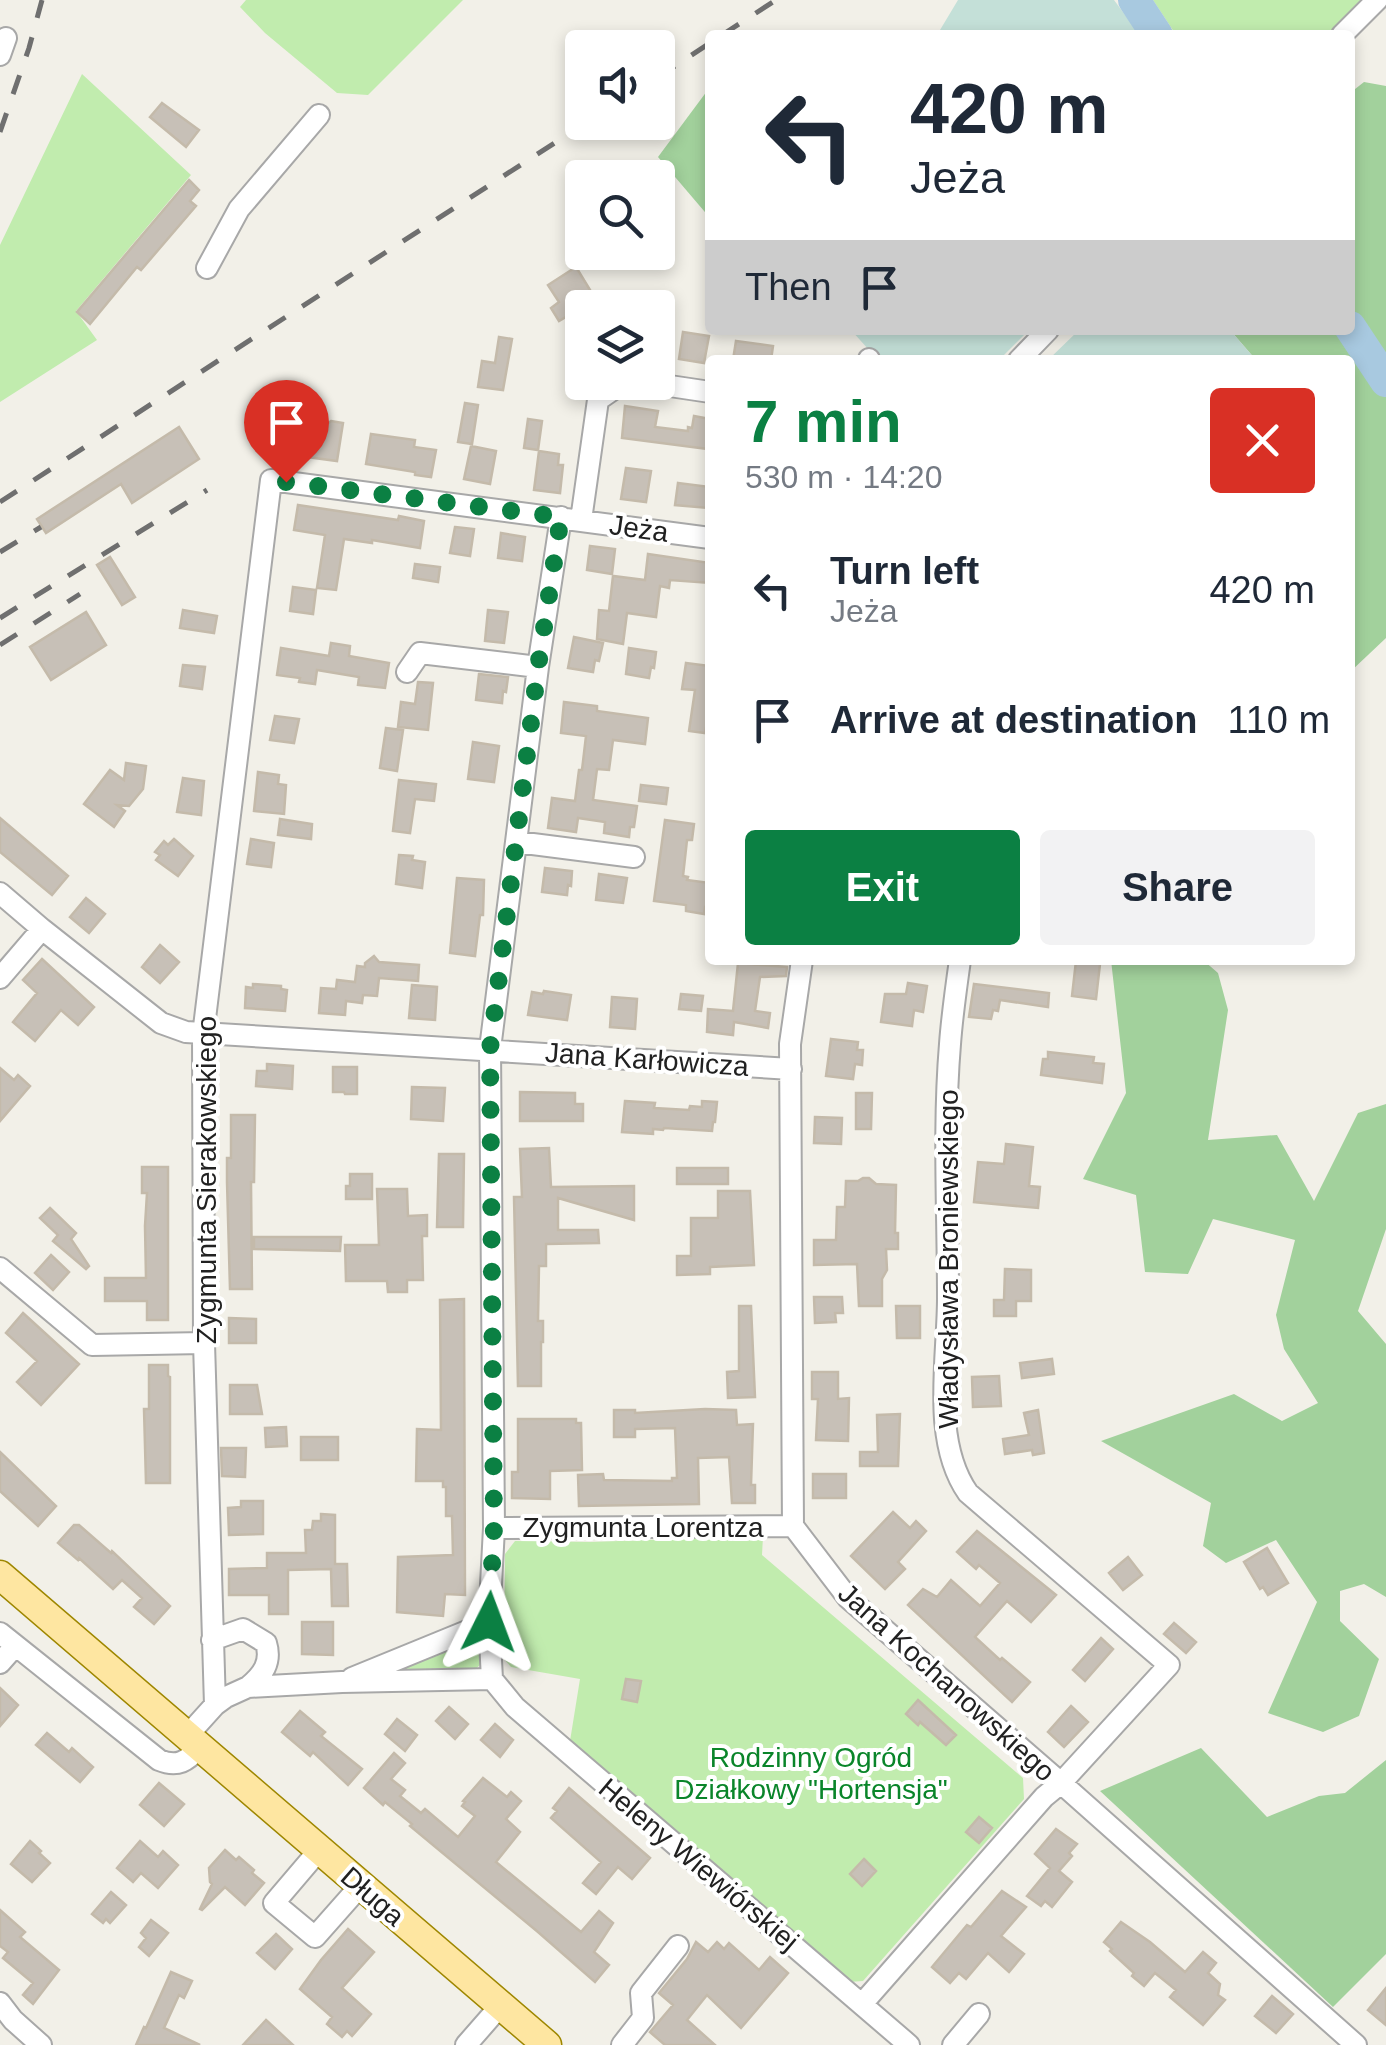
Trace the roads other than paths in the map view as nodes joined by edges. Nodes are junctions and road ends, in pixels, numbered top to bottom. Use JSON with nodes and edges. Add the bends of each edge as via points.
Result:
{"nodes":[{"id":1,"x":1376,"y":0,"type":"edge"},
{"id":2,"x":1347,"y":30,"type":"edge"},
{"id":3,"x":319,"y":115,"type":"dead end"},
{"id":4,"x":207,"y":268,"type":"dead end"},
{"id":5,"x":1043,"y":335,"type":"edge"},
{"id":6,"x":1023,"y":355,"type":"edge"},
{"id":7,"x":675,"y":387,"type":"edge"},
{"id":8,"x":705,"y":391,"type":"edge"},
{"id":9,"x":598,"y":400,"type":"edge"},
{"id":10,"x":271,"y":480,"type":"joint"},
{"id":11,"x":571,"y":518,"type":"junction"},
{"id":12,"x":705,"y":537,"type":"edge"},
{"id":13,"x":538,"y":667,"type":"junction"},
{"id":14,"x":407,"y":672,"type":"dead end"},
{"id":15,"x":517,"y":842,"type":"junction"},
{"id":16,"x":634,"y":857,"type":"dead end"},
{"id":17,"x":0,"y":893,"type":"edge"},
{"id":18,"x":42,"y":929,"type":"junction"},
{"id":19,"x":801,"y":965,"type":"edge"},
{"id":20,"x":959,"y":965,"type":"edge"},
{"id":21,"x":0,"y":978,"type":"edge"},
{"id":22,"x":203,"y":1035,"type":"junction"},
{"id":23,"x":490,"y":1049,"type":"junction"},
{"id":24,"x":790,"y":1068,"type":"junction"},
{"id":25,"x":0,"y":1268,"type":"edge"},
{"id":26,"x":204,"y":1343,"type":"junction"},
{"id":27,"x":792,"y":1526,"type":"junction"},
{"id":28,"x":494,"y":1528,"type":"junction"},
{"id":29,"x":0,"y":1575,"type":"edge"},
{"id":30,"x":489,"y":1622,"type":"junction"},
{"id":31,"x":8,"y":1639,"type":"edge"},
{"id":32,"x":212,"y":1640,"type":"junction"},
{"id":33,"x":0,"y":1663,"type":"edge"},
{"id":34,"x":492,"y":1680,"type":"junction"},
{"id":35,"x":342,"y":1682,"type":"junction"},
{"id":36,"x":248,"y":1687,"type":"junction"},
{"id":37,"x":214,"y":1705,"type":"junction"},
{"id":38,"x":194,"y":1741,"type":"junction"},
{"id":39,"x":1061,"y":1783,"type":"junction"},
{"id":40,"x":320,"y":1849,"type":"junction"},
{"id":41,"x":361,"y":1885,"type":"junction"},
{"id":42,"x":678,"y":1946,"type":"dead end"},
{"id":43,"x":0,"y":2002,"type":"edge"},
{"id":44,"x":862,"y":2004,"type":"junction"},
{"id":45,"x":501,"y":2005,"type":"junction"},
{"id":46,"x":980,"y":2014,"type":"dead end"},
{"id":47,"x":40,"y":2045,"type":"edge"},
{"id":48,"x":466,"y":2045,"type":"edge"},
{"id":49,"x":547,"y":2045,"type":"edge"},
{"id":50,"x":622,"y":2045,"type":"edge"},
{"id":51,"x":909,"y":2045,"type":"edge"},
{"id":52,"x":953,"y":2045,"type":"edge"},
{"id":53,"x":1356,"y":2045,"type":"edge"}],
"edges":[{"from":1,"to":2,"type":"street"},
{"from":3,"to":4,"type":"street","via":[[239,209]]},
{"from":5,"to":6,"type":"street"},
{"from":7,"to":8,"type":"street"},
{"from":9,"to":11,"type":"street"},
{"from":10,"to":11,"type":"street","name":"Jeża"},
{"from":10,"to":22,"type":"street","name":"Zygmunta Sierakowskiego"},
{"from":11,"to":12,"type":"street","name":"Jeża"},
{"from":11,"to":13,"type":"street"},
{"from":13,"to":14,"type":"street","via":[[420,653]]},
{"from":13,"to":15,"type":"street"},
{"from":15,"to":16,"type":"street"},
{"from":15,"to":23,"type":"street"},
{"from":17,"to":18,"type":"street","name":"Jana Karłowicza"},
{"from":18,"to":21,"type":"street"},
{"from":18,"to":22,"type":"street","name":"Jana Karłowicza","via":[[161,1022]]},
{"from":19,"to":24,"type":"street"},
{"from":20,"to":39,"type":"street","name":"Władysława Broniewskiego","via":[[946,1174],[950,1455],[968,1493],[1169,1665]]},
{"from":22,"to":23,"type":"street","name":"Jana Karłowicza"},
{"from":22,"to":26,"type":"street","name":"Zygmunta Sierakowskiego"},
{"from":23,"to":24,"type":"street","name":"Jana Karłowicza"},
{"from":23,"to":28,"type":"street"},
{"from":24,"to":27,"type":"street"},
{"from":25,"to":26,"type":"street","via":[[92,1345]]},
{"from":26,"to":32,"type":"street","name":"Zygmunta Sierakowskiego"},
{"from":27,"to":28,"type":"street","name":"Zygmunta Lorentza"},
{"from":27,"to":39,"type":"street","name":"Jana Kochanowskiego","via":[[848,1598]]},
{"from":28,"to":30,"type":"street"},
{"from":29,"to":38,"type":"main road","name":"Długa"},
{"from":30,"to":34,"type":"street"},
{"from":30,"to":35,"type":"street"},
{"from":31,"to":33,"type":"street"},
{"from":31,"to":38,"type":"street","via":[[159,1760],[186,1762]]},
{"from":32,"to":36,"type":"street","via":[[243,1629],[266,1642],[268,1663]]},
{"from":32,"to":37,"type":"street","name":"Zygmunta Sierakowskiego"},
{"from":34,"to":35,"type":"street"},
{"from":34,"to":44,"type":"street","name":"Heleny Wiewiórskiej"},
{"from":35,"to":36,"type":"street"},
{"from":36,"to":37,"type":"street"},
{"from":37,"to":38,"type":"street"},
{"from":38,"to":40,"type":"main road","name":"Długa"},
{"from":39,"to":44,"type":"street","name":"Władysława Broniewskiego"},
{"from":39,"to":53,"type":"street","name":"Jana Kochanowskiego"},
{"from":40,"to":41,"type":"main road","name":"Długa"},
{"from":40,"to":41,"type":"street","via":[[274,1903],[315,1937]]},
{"from":41,"to":45,"type":"main road","name":"Długa"},
{"from":42,"to":50,"type":"street","via":[[642,1993],[643,2018]]},
{"from":43,"to":47,"type":"street"},
{"from":44,"to":51,"type":"street","name":"Heleny Wiewiórskiej"},
{"from":45,"to":48,"type":"street"},
{"from":45,"to":49,"type":"main road","name":"Długa"},
{"from":46,"to":52,"type":"street"}]}
